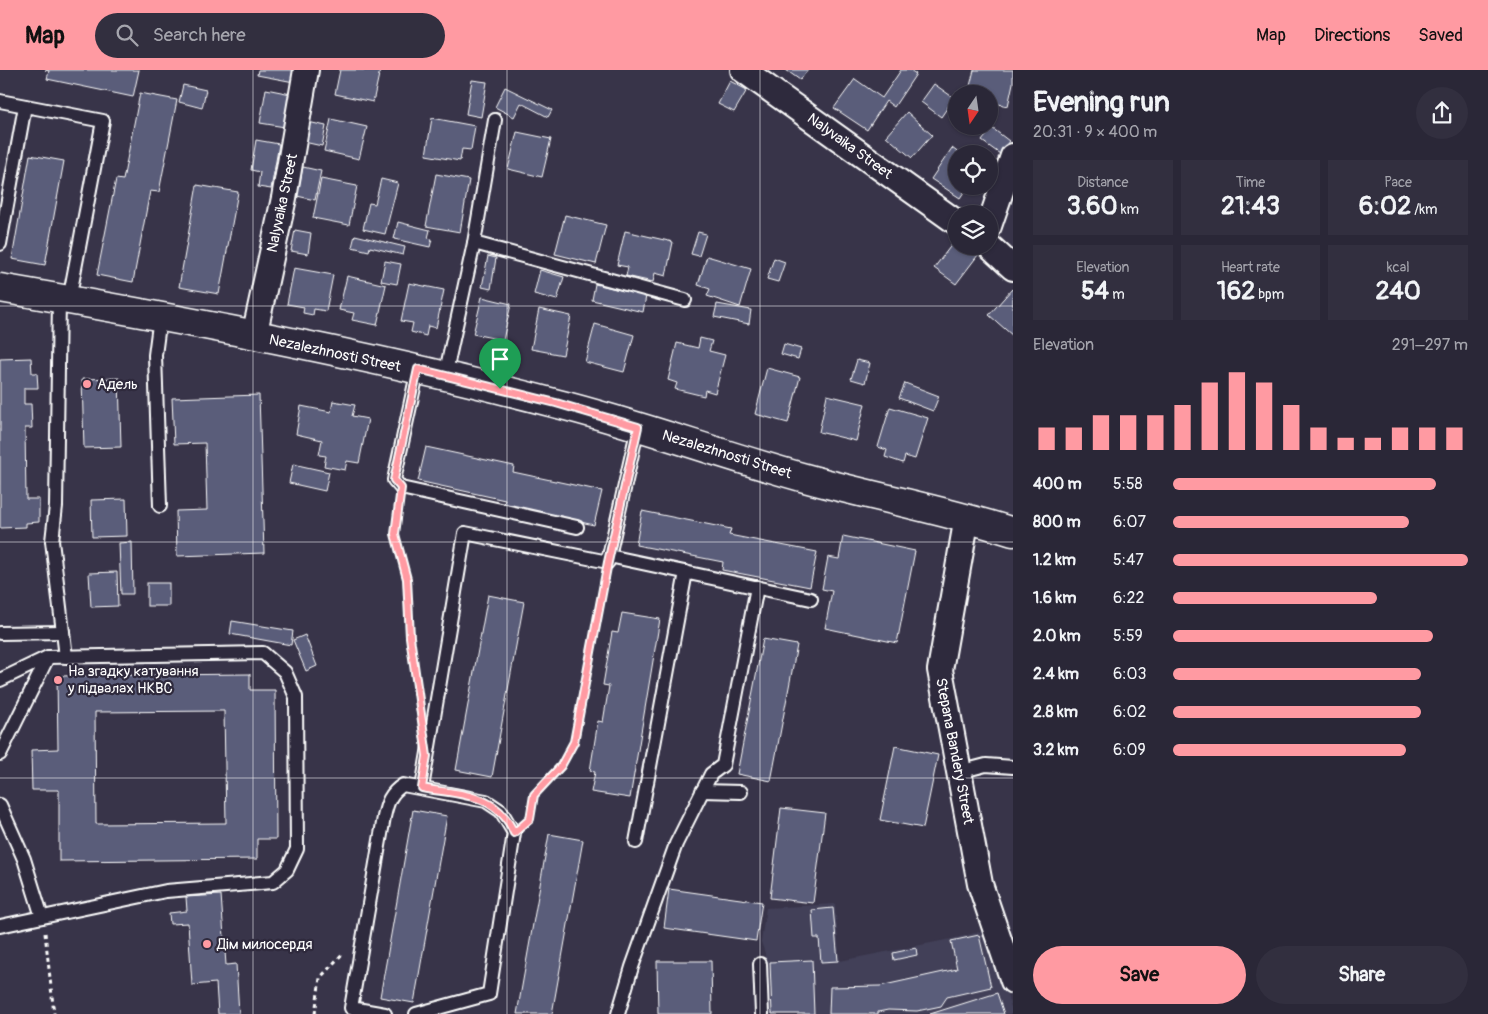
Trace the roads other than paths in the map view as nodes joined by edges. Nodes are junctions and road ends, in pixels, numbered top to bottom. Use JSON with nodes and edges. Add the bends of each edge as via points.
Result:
{"nodes":[{"id":1,"x":306,"y":70,"type":"edge"},
{"id":2,"x":743,"y":70,"type":"edge"},
{"id":3,"x":0,"y":101,"type":"edge"},
{"id":4,"x":25,"y":106,"type":"junction"},
{"id":5,"x":495,"y":120,"type":"dead end"},
{"id":6,"x":1013,"y":156,"type":"edge"},
{"id":7,"x":996,"y":205,"type":"edge"},
{"id":8,"x":948,"y":216,"type":"edge"},
{"id":9,"x":474,"y":243,"type":"junction"},
{"id":10,"x":0,"y":244,"type":"edge"},
{"id":11,"x":998,"y":254,"type":"edge"},
{"id":12,"x":1013,"y":268,"type":"edge"},
{"id":13,"x":0,"y":288,"type":"edge"},
{"id":14,"x":64,"y":299,"type":"junction"},
{"id":15,"x":685,"y":300,"type":"dead end"},
{"id":16,"x":160,"y":317,"type":"junction"},
{"id":17,"x":254,"y":336,"type":"junction"},
{"id":18,"x":418,"y":369,"type":"junction"},
{"id":19,"x":445,"y":376,"type":"junction"},
{"id":20,"x":638,"y":427,"type":"junction"},
{"id":21,"x":160,"y":506,"type":"dead end"},
{"id":22,"x":967,"y":517,"type":"junction"},
{"id":23,"x":577,"y":527,"type":"dead end"},
{"id":24,"x":1013,"y":532,"type":"edge"},
{"id":25,"x":609,"y":559,"type":"junction"},
{"id":26,"x":686,"y":572,"type":"junction"},
{"id":27,"x":757,"y":587,"type":"junction"},
{"id":28,"x":811,"y":599,"type":"dead end"},
{"id":29,"x":0,"y":632,"type":"edge"},
{"id":30,"x":63,"y":632,"type":"junction"},
{"id":31,"x":48,"y":656,"type":"junction"},
{"id":32,"x":66,"y":657,"type":"junction"},
{"id":33,"x":0,"y":680,"type":"edge"},
{"id":34,"x":0,"y":754,"type":"edge"},
{"id":35,"x":1013,"y":767,"type":"edge"},
{"id":36,"x":959,"y":772,"type":"junction"},
{"id":37,"x":422,"y":788,"type":"junction"},
{"id":38,"x":702,"y":791,"type":"junction"},
{"id":39,"x":741,"y":792,"type":"dead end"},
{"id":40,"x":0,"y":805,"type":"edge"},
{"id":41,"x":636,"y":842,"type":"dead end"},
{"id":42,"x":42,"y":917,"type":"junction"},
{"id":43,"x":0,"y":926,"type":"edge"},
{"id":44,"x":760,"y":964,"type":"dead end"},
{"id":45,"x":1013,"y":981,"type":"edge"},
{"id":46,"x":385,"y":1014,"type":"edge"},
{"id":47,"x":416,"y":1014,"type":"edge"},
{"id":48,"x":618,"y":1014,"type":"edge"},
{"id":49,"x":762,"y":1014,"type":"edge"}],
"edges":[{"from":1,"to":17,"type":"street","name":"Nalyvaika Street","via":[[284,198]]},
{"from":2,"to":8,"type":"street","name":"Nalyvaika Street"},
{"from":3,"to":4,"type":"lane"},
{"from":4,"to":10,"type":"lane"},
{"from":4,"to":14,"type":"lane","via":[[104,121]]},
{"from":5,"to":9,"type":"lane"},
{"from":6,"to":7,"type":"street"},
{"from":9,"to":15,"type":"lane"},
{"from":9,"to":19,"type":"lane"},
{"from":11,"to":12,"type":"street"},
{"from":13,"to":14,"type":"main road","name":"Nezalezhnosti Street"},
{"from":14,"to":16,"type":"main road","name":"Nezalezhnosti Street"},
{"from":14,"to":30,"type":"lane","via":[[52,541]]},
{"from":16,"to":17,"type":"main road","name":"Nezalezhnosti Street"},
{"from":16,"to":21,"type":"lane","via":[[154,355]]},
{"from":17,"to":18,"type":"main road","name":"Nezalezhnosti Street"},
{"from":18,"to":19,"type":"main road","name":"Nezalezhnosti Street"},
{"from":18,"to":23,"type":"lane","via":[[394,480],[401,488]]},
{"from":19,"to":20,"type":"main road","name":"Nezalezhnosti Street"},
{"from":20,"to":22,"type":"main road","name":"Nezalezhnosti Street","via":[[804,478]]},
{"from":20,"to":25,"type":"lane"},
{"from":22,"to":24,"type":"main road","name":"Nezalezhnosti Street"},
{"from":22,"to":36,"type":"street","name":"Stepana Bandery Street","via":[[940,670]]},
{"from":25,"to":26,"type":"lane"},
{"from":25,"to":37,"type":"lane","via":[[465,533]]},
{"from":26,"to":27,"type":"lane"},
{"from":26,"to":41,"type":"lane"},
{"from":27,"to":28,"type":"lane"},
{"from":27,"to":38,"type":"lane","via":[[723,765],[711,774]]},
{"from":29,"to":30,"type":"lane"},
{"from":30,"to":32,"type":"lane"},
{"from":31,"to":32,"type":"lane"},
{"from":31,"to":33,"type":"lane"},
{"from":31,"to":34,"type":"lane"},
{"from":32,"to":42,"type":"lane","via":[[263,653],[271,658],[285,672],[296,697],[297,849],[287,870],[272,882],[166,891]]},
{"from":35,"to":36,"type":"lane","via":[[986,766]]},
{"from":36,"to":45,"type":"street","name":"Stepana Bandery Street","via":[[980,884]]},
{"from":37,"to":46,"type":"lane","via":[[403,785],[388,801],[351,1008]]},
{"from":37,"to":47,"type":"lane","via":[[486,801],[501,811],[514,833],[488,994]]},
{"from":38,"to":39,"type":"lane"},
{"from":38,"to":48,"type":"lane","via":[[676,844]]},
{"from":40,"to":42,"type":"lane","via":[[24,859]]},
{"from":42,"to":43,"type":"lane"},
{"from":44,"to":49,"type":"lane"}]}
